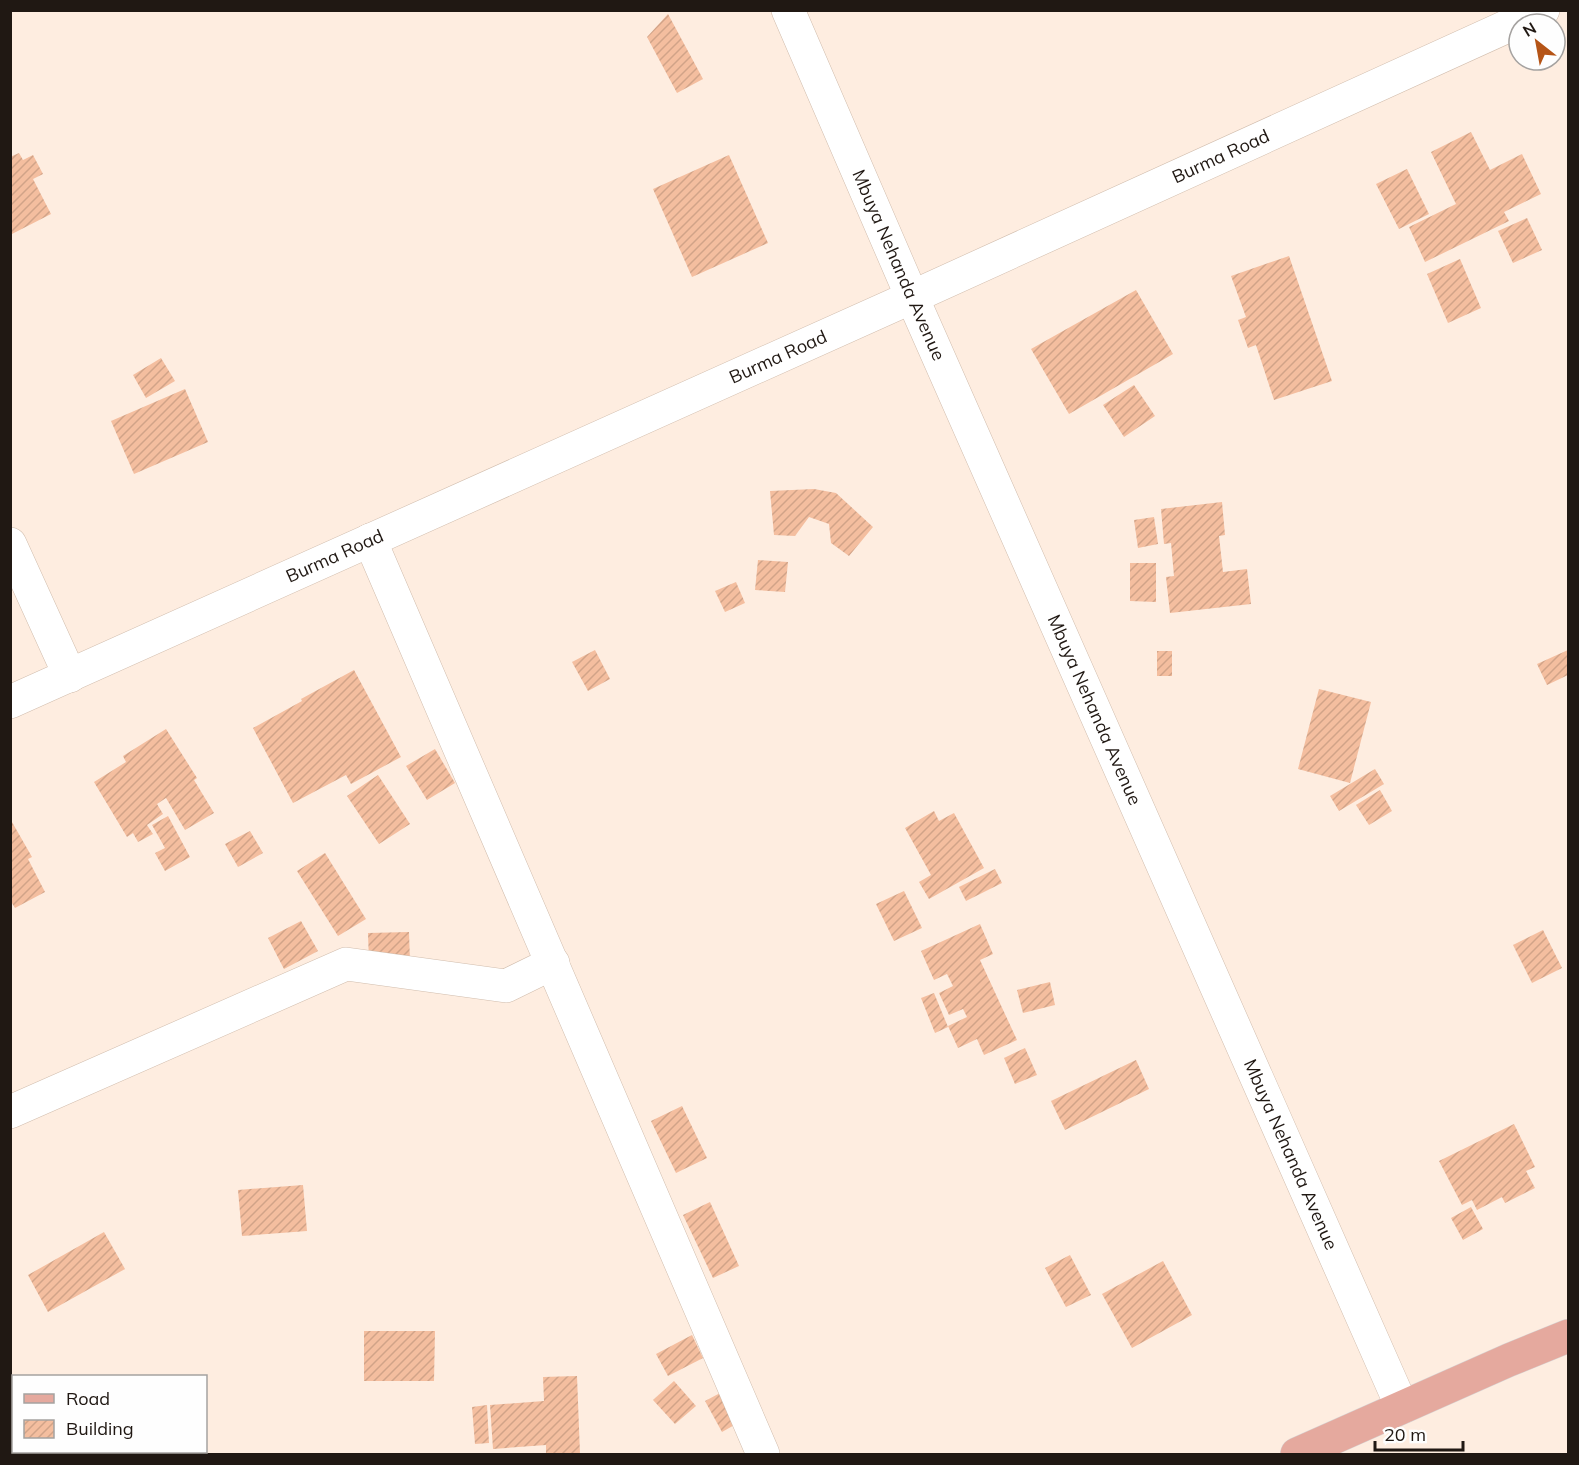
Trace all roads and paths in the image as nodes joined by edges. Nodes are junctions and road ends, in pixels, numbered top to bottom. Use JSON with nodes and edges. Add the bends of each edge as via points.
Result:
{"nodes":[{"id":1,"x":788,"y":10,"type":"edge"},
{"id":2,"x":1543,"y":10,"type":"edge"},
{"id":3,"x":912,"y":297,"type":"junction"},
{"id":4,"x":370,"y":540,"type":"junction"},
{"id":5,"x":10,"y":544,"type":"edge"},
{"id":6,"x":70,"y":676,"type":"junction"},
{"id":7,"x":10,"y":702,"type":"edge"},
{"id":8,"x":553,"y":963,"type":"junction"},
{"id":9,"x":10,"y":1112,"type":"edge"},
{"id":10,"x":1569,"y":1336,"type":"edge"},
{"id":11,"x":1402,"y":1407,"type":"junction"},
{"id":12,"x":763,"y":1455,"type":"edge"},
{"id":13,"x":1296,"y":1455,"type":"edge"}],
"edges":[{"from":1,"to":3,"type":"street","name":"Mbuya Nehanda Avenue"},
{"from":2,"to":3,"type":"street","name":"Burma Road"},
{"from":3,"to":4,"type":"street","name":"Burma Road"},
{"from":3,"to":11,"type":"street","name":"Mbuya Nehanda Avenue"},
{"from":4,"to":6,"type":"street","name":"Burma Road"},
{"from":4,"to":8,"type":"street"},
{"from":5,"to":6,"type":"street"},
{"from":6,"to":7,"type":"street","name":"Burma Road"},
{"from":8,"to":9,"type":"street","via":[[506,986],[346,964]]},
{"from":8,"to":12,"type":"street"},
{"from":10,"to":11,"type":"main road"},
{"from":11,"to":13,"type":"main road"}]}
